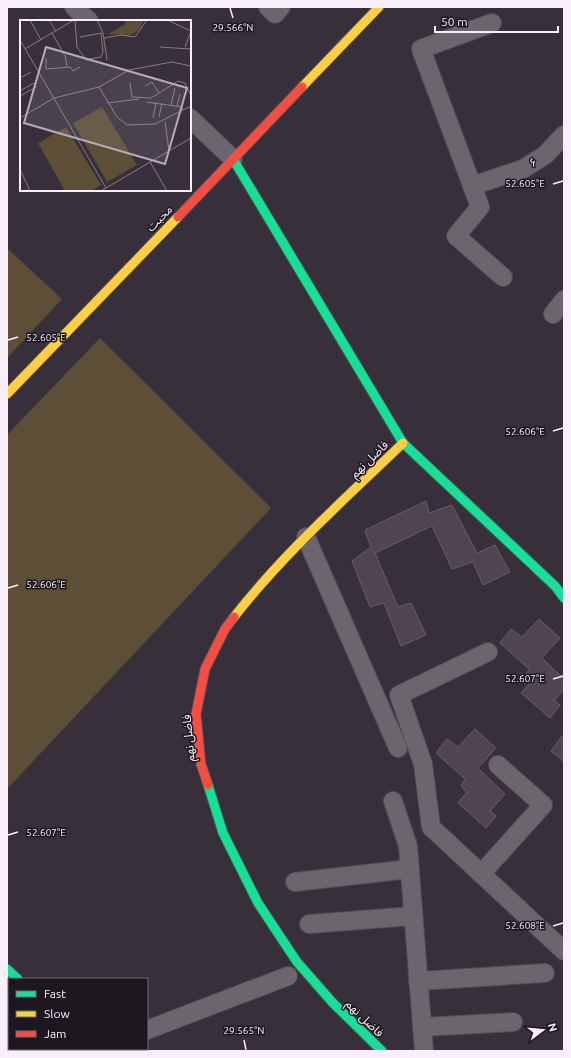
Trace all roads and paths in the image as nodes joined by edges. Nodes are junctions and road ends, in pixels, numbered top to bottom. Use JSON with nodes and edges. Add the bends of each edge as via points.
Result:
{"nodes":[{"id":1,"x":74,"y":7,"type":"edge"},
{"id":2,"x":268,"y":7,"type":"edge"},
{"id":3,"x":281,"y":7,"type":"edge"},
{"id":4,"x":379,"y":7,"type":"edge"},
{"id":5,"x":88,"y":20,"type":"edge"},
{"id":6,"x":492,"y":23,"type":"dead end"},
{"id":7,"x":191,"y":119,"type":"edge"},
{"id":8,"x":564,"y":135,"type":"edge"},
{"id":9,"x":233,"y":159,"type":"junction"},
{"id":10,"x":472,"y":186,"type":"junction"},
{"id":11,"x":503,"y":278,"type":"dead end"},
{"id":12,"x":7,"y":394,"type":"edge"},
{"id":13,"x":402,"y":443,"type":"junction"},
{"id":14,"x":306,"y":537,"type":"junction"},
{"id":15,"x":564,"y":598,"type":"edge"},
{"id":16,"x":488,"y":652,"type":"dead end"},
{"id":17,"x":398,"y":748,"type":"dead end"},
{"id":18,"x":498,"y":765,"type":"dead end"},
{"id":19,"x":393,"y":801,"type":"dead end"},
{"id":20,"x":409,"y":869,"type":"junction"},
{"id":21,"x":481,"y":874,"type":"junction"},
{"id":22,"x":295,"y":882,"type":"dead end"},
{"id":23,"x":413,"y":916,"type":"junction"},
{"id":24,"x":309,"y":924,"type":"dead end"},
{"id":25,"x":564,"y":951,"type":"edge"},
{"id":26,"x":7,"y":968,"type":"edge"},
{"id":27,"x":545,"y":973,"type":"dead end"},
{"id":28,"x":288,"y":976,"type":"dead end"},
{"id":29,"x":17,"y":978,"type":"edge"},
{"id":30,"x":418,"y":981,"type":"junction"},
{"id":31,"x":513,"y":1022,"type":"dead end"},
{"id":32,"x":422,"y":1027,"type":"junction"},
{"id":33,"x":148,"y":1030,"type":"edge"},
{"id":34,"x":382,"y":1051,"type":"edge"},
{"id":35,"x":424,"y":1051,"type":"edge"}],
"edges":[{"from":1,"to":5,"type":"street"},
{"from":2,"to":3,"type":"street","via":[[275,14]]},
{"from":4,"to":9,"type":"street","name":"محبت"},
{"from":6,"to":10,"type":"street","via":[[422,48]]},
{"from":7,"to":9,"type":"street"},
{"from":8,"to":10,"type":"street","name":"۶","via":[[545,154],[523,169]]},
{"from":9,"to":12,"type":"street","name":"محبت"},
{"from":9,"to":13,"type":"street"},
{"from":10,"to":11,"type":"street","via":[[480,207],[456,236]]},
{"from":13,"to":14,"type":"street","name":"فاضل نهم"},
{"from":13,"to":15,"type":"street"},
{"from":14,"to":17,"type":"street"},
{"from":14,"to":34,"type":"street","name":"فاضل نهم","via":[[253,593],[225,629],[205,669],[196,714],[201,764],[223,833],[258,903],[297,962],[333,1003]]},
{"from":16,"to":21,"type":"street","via":[[398,695],[423,764],[430,827]]},
{"from":18,"to":21,"type":"street","via":[[543,805]]},
{"from":19,"to":20,"type":"street","via":[[408,846]]},
{"from":20,"to":22,"type":"street"},
{"from":20,"to":23,"type":"street"},
{"from":21,"to":25,"type":"street"},
{"from":23,"to":24,"type":"street"},
{"from":23,"to":30,"type":"street"},
{"from":26,"to":29,"type":"street"},
{"from":27,"to":30,"type":"street"},
{"from":28,"to":33,"type":"street"},
{"from":30,"to":32,"type":"street"},
{"from":31,"to":32,"type":"street"},
{"from":32,"to":35,"type":"street"}]}
